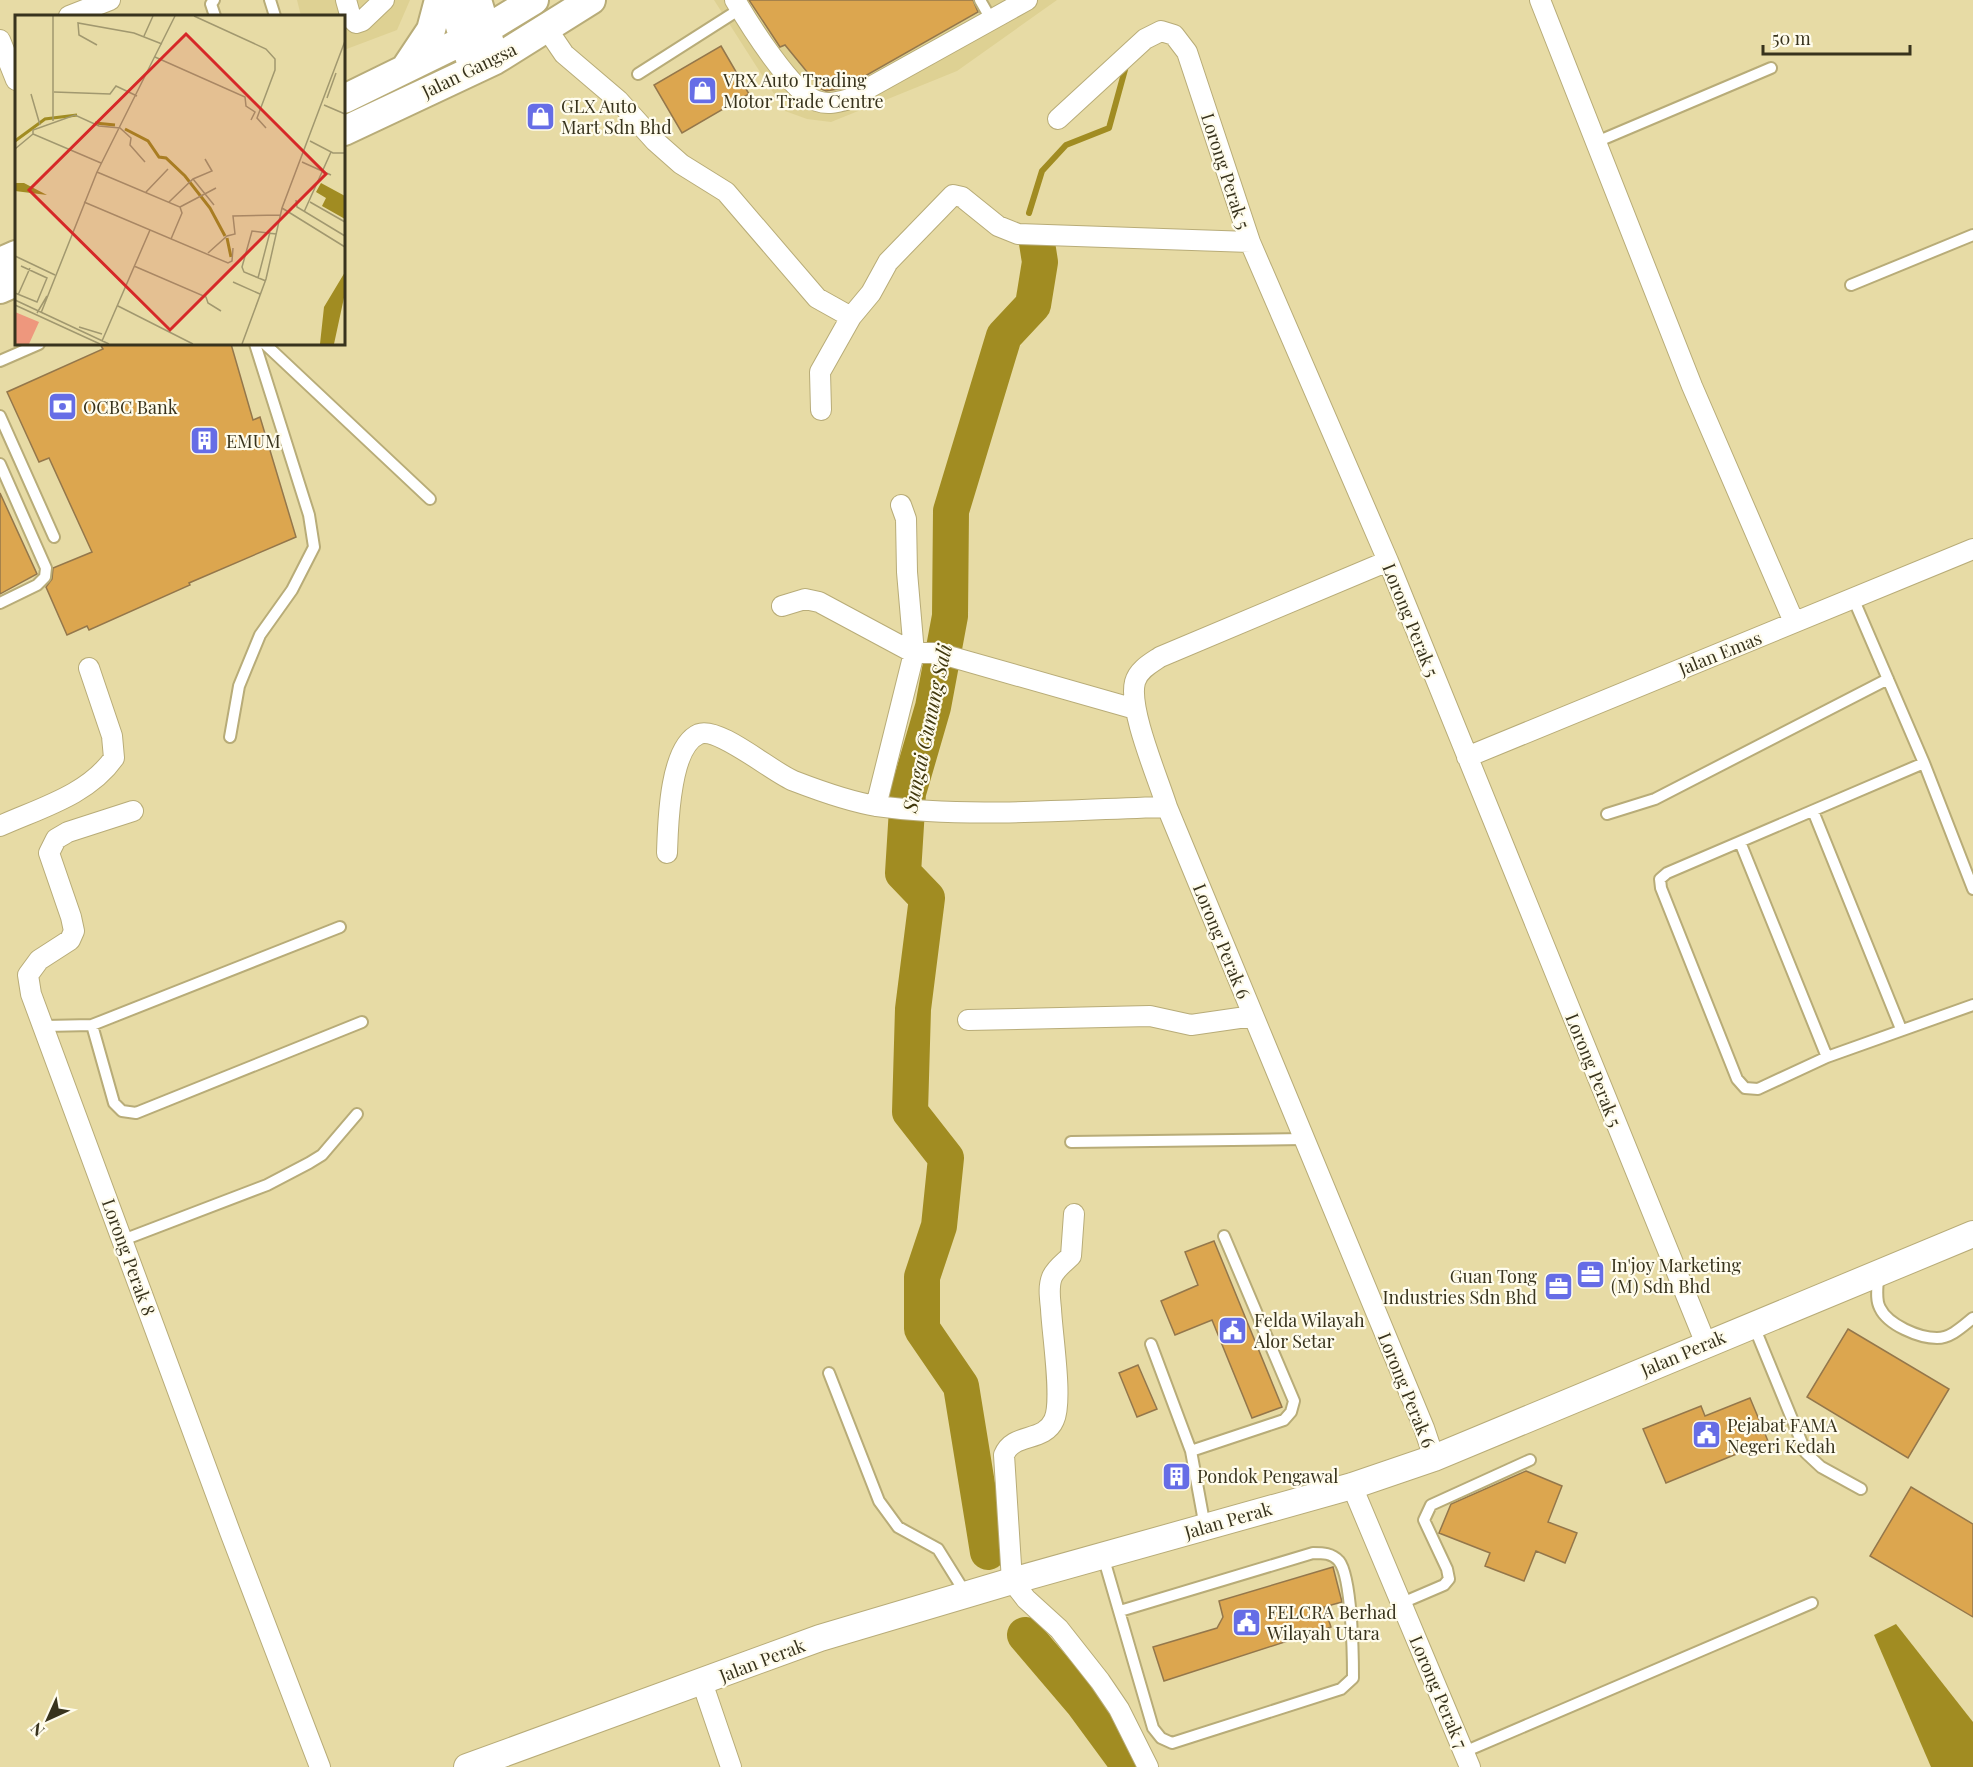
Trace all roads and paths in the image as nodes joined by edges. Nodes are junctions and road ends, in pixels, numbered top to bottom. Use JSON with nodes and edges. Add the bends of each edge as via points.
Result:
{"nodes":[{"id":1,"x":110,"y":0,"type":"edge"},
{"id":2,"x":214,"y":0,"type":"edge"},
{"id":3,"x":346,"y":0,"type":"edge"},
{"id":4,"x":384,"y":0,"type":"edge"},
{"id":5,"x":439,"y":0,"type":"edge"},
{"id":6,"x":452,"y":0,"type":"edge"},
{"id":7,"x":477,"y":0,"type":"edge"},
{"id":8,"x":534,"y":0,"type":"edge"},
{"id":9,"x":591,"y":0,"type":"edge"},
{"id":10,"x":980,"y":0,"type":"edge"},
{"id":11,"x":1027,"y":0,"type":"edge"},
{"id":12,"x":1539,"y":0,"type":"edge"},
{"id":13,"x":737,"y":4,"type":"edge"},
{"id":14,"x":72,"y":15,"type":"edge"},
{"id":15,"x":215,"y":15,"type":"edge"},
{"id":16,"x":992,"y":21,"type":"junction"},
{"id":17,"x":547,"y":29,"type":"junction"},
{"id":18,"x":474,"y":36,"type":"junction"},
{"id":19,"x":4,"y":41,"type":"edge"},
{"id":20,"x":485,"y":65,"type":"junction"},
{"id":21,"x":1771,"y":68,"type":"dead end"},
{"id":22,"x":404,"y":70,"type":"junction"},
{"id":23,"x":638,"y":74,"type":"dead end"},
{"id":24,"x":15,"y":77,"type":"edge"},
{"id":25,"x":345,"y":99,"type":"edge"},
{"id":26,"x":1058,"y":119,"type":"dead end"},
{"id":27,"x":345,"y":132,"type":"edge"},
{"id":28,"x":1594,"y":143,"type":"junction"},
{"id":29,"x":1973,"y":235,"type":"edge"},
{"id":30,"x":1250,"y":242,"type":"junction"},
{"id":31,"x":15,"y":255,"type":"edge"},
{"id":32,"x":0,"y":262,"type":"edge"},
{"id":33,"x":15,"y":282,"type":"edge"},
{"id":34,"x":1851,"y":285,"type":"dead end"},
{"id":35,"x":0,"y":289,"type":"edge"},
{"id":36,"x":851,"y":316,"type":"junction"},
{"id":37,"x":37,"y":345,"type":"edge"},
{"id":38,"x":255,"y":345,"type":"edge"},
{"id":39,"x":266,"y":345,"type":"edge"},
{"id":40,"x":0,"y":360,"type":"edge"},
{"id":41,"x":821,"y":411,"type":"dead end"},
{"id":42,"x":0,"y":416,"type":"edge"},
{"id":43,"x":0,"y":464,"type":"edge"},
{"id":44,"x":430,"y":499,"type":"dead end"},
{"id":45,"x":901,"y":505,"type":"dead end"},
{"id":46,"x":54,"y":537,"type":"dead end"},
{"id":47,"x":1973,"y":549,"type":"edge"},
{"id":48,"x":1388,"y":561,"type":"junction"},
{"id":49,"x":1854,"y":598,"type":"junction"},
{"id":50,"x":0,"y":603,"type":"edge"},
{"id":51,"x":782,"y":606,"type":"dead end"},
{"id":52,"x":1794,"y":622,"type":"junction"},
{"id":53,"x":914,"y":653,"type":"junction"},
{"id":54,"x":89,"y":668,"type":"dead end"},
{"id":55,"x":1888,"y":679,"type":"junction"},
{"id":56,"x":1135,"y":709,"type":"junction"},
{"id":57,"x":230,"y":737,"type":"dead end"},
{"id":58,"x":1467,"y":757,"type":"junction"},
{"id":59,"x":1924,"y":763,"type":"junction"},
{"id":60,"x":876,"y":806,"type":"junction"},
{"id":61,"x":1167,"y":807,"type":"junction"},
{"id":62,"x":133,"y":811,"type":"dead end"},
{"id":63,"x":1813,"y":811,"type":"junction"},
{"id":64,"x":1607,"y":814,"type":"dead end"},
{"id":65,"x":0,"y":826,"type":"edge"},
{"id":66,"x":1740,"y":842,"type":"junction"},
{"id":67,"x":667,"y":853,"type":"dead end"},
{"id":68,"x":1973,"y":889,"type":"edge"},
{"id":69,"x":340,"y":927,"type":"dead end"},
{"id":70,"x":1973,"y":1005,"type":"edge"},
{"id":71,"x":1253,"y":1016,"type":"junction"},
{"id":72,"x":968,"y":1020,"type":"dead end"},
{"id":73,"x":362,"y":1022,"type":"dead end"},
{"id":74,"x":92,"y":1025,"type":"junction"},
{"id":75,"x":45,"y":1026,"type":"junction"},
{"id":76,"x":1901,"y":1029,"type":"junction"},
{"id":77,"x":1827,"y":1057,"type":"junction"},
{"id":78,"x":357,"y":1114,"type":"dead end"},
{"id":79,"x":1304,"y":1139,"type":"junction"},
{"id":80,"x":1071,"y":1142,"type":"dead end"},
{"id":81,"x":1074,"y":1214,"type":"dead end"},
{"id":82,"x":1973,"y":1235,"type":"edge"},
{"id":83,"x":1224,"y":1236,"type":"dead end"},
{"id":84,"x":123,"y":1240,"type":"junction"},
{"id":85,"x":1878,"y":1272,"type":"junction"},
{"id":86,"x":1973,"y":1318,"type":"edge"},
{"id":87,"x":1753,"y":1323,"type":"junction"},
{"id":88,"x":1151,"y":1344,"type":"dead end"},
{"id":89,"x":1706,"y":1344,"type":"junction"},
{"id":90,"x":830,"y":1373,"type":"dead end"},
{"id":91,"x":1191,"y":1451,"type":"junction"},
{"id":92,"x":1434,"y":1458,"type":"junction"},
{"id":93,"x":1530,"y":1461,"type":"dead end"},
{"id":94,"x":1352,"y":1485,"type":"junction"},
{"id":95,"x":1861,"y":1489,"type":"dead end"},
{"id":96,"x":1205,"y":1527,"type":"junction"},
{"id":97,"x":1103,"y":1556,"type":"junction"},
{"id":98,"x":1012,"y":1581,"type":"junction"},
{"id":99,"x":966,"y":1594,"type":"junction"},
{"id":100,"x":1812,"y":1602,"type":"dead end"},
{"id":101,"x":1402,"y":1603,"type":"junction"},
{"id":102,"x":1120,"y":1611,"type":"junction"},
{"id":103,"x":702,"y":1682,"type":"junction"},
{"id":104,"x":1467,"y":1759,"type":"edge"},
{"id":105,"x":320,"y":1767,"type":"edge"},
{"id":106,"x":467,"y":1767,"type":"edge"},
{"id":107,"x":731,"y":1767,"type":"edge"},
{"id":108,"x":1148,"y":1767,"type":"edge"}],
"edges":[{"from":1,"to":14,"type":"street"},
{"from":2,"to":15,"type":"lane","via":[[211,4]]},
{"from":3,"to":4,"type":"street","via":[[356,23]]},
{"from":5,"to":22,"type":"main road","via":[[431,30]]},
{"from":6,"to":18,"type":"main road"},
{"from":7,"to":18,"type":"main road"},
{"from":8,"to":18,"type":"main road","name":"Jalan Gangsa"},
{"from":9,"to":17,"type":"main road","name":"Jalan Gangsa"},
{"from":10,"to":16,"type":"lane"},
{"from":11,"to":16,"type":"street"},
{"from":12,"to":28,"type":"street"},
{"from":13,"to":16,"type":"street","via":[[793,84],[817,102],[831,104],[849,99]]},
{"from":13,"to":23,"type":"lane"},
{"from":17,"to":20,"type":"main road","name":"Jalan Gangsa"},
{"from":17,"to":36,"type":"street","via":[[564,54],[618,100],[655,141],[681,164],[726,192],[817,298]]},
{"from":18,"to":20,"type":"main road"},
{"from":18,"to":22,"type":"main road","name":"Jalan Gangsa"},
{"from":19,"to":24,"type":"street"},
{"from":20,"to":27,"type":"main road","name":"Jalan Gangsa"},
{"from":21,"to":28,"type":"lane"},
{"from":22,"to":25,"type":"main road","name":"Jalan Gangsa"},
{"from":26,"to":30,"type":"street","name":"Lorong Perak 5","via":[[1145,39],[1161,31],[1174,35],[1187,52]]},
{"from":28,"to":52,"type":"street","via":[[1692,386]]},
{"from":29,"to":34,"type":"lane"},
{"from":30,"to":36,"type":"street","via":[[1018,234],[998,226],[962,197],[953,195],[888,262],[871,293]]},
{"from":30,"to":48,"type":"street","name":"Lorong Perak 5"},
{"from":31,"to":32,"type":"main road"},
{"from":33,"to":35,"type":"main road"},
{"from":36,"to":41,"type":"street","via":[[820,372]]},
{"from":37,"to":40,"type":"lane"},
{"from":38,"to":57,"type":"lane","via":[[309,515],[314,547],[292,590],[260,635],[239,686]]},
{"from":39,"to":44,"type":"lane"},
{"from":42,"to":46,"type":"lane"},
{"from":43,"to":50,"type":"lane","via":[[46,568],[45,577],[36,585]]},
{"from":45,"to":53,"type":"street","via":[[906,519],[906,572]]},
{"from":47,"to":49,"type":"street","name":"Jalan Emas"},
{"from":48,"to":56,"type":"street","name":"Lorong Perak 6","via":[[1160,657],[1146,666],[1135,681]]},
{"from":48,"to":58,"type":"street","name":"Lorong Perak 5"},
{"from":49,"to":52,"type":"street","name":"Jalan Emas"},
{"from":49,"to":55,"type":"lane"},
{"from":51,"to":53,"type":"street","via":[[805,599],[819,602]]},
{"from":52,"to":58,"type":"street","name":"Jalan Emas"},
{"from":53,"to":56,"type":"street","via":[[938,653]]},
{"from":53,"to":60,"type":"street"},
{"from":54,"to":65,"type":"street","via":[[112,736],[114,758],[87,787]]},
{"from":55,"to":59,"type":"lane"},
{"from":55,"to":64,"type":"lane","via":[[1655,799]]},
{"from":56,"to":61,"type":"street","name":"Lorong Perak 6"},
{"from":58,"to":89,"type":"street","name":"Lorong Perak 5"},
{"from":59,"to":63,"type":"lane"},
{"from":59,"to":68,"type":"lane"},
{"from":60,"to":61,"type":"street","via":[[987,812]]},
{"from":60,"to":67,"type":"street","via":[[791,780],[720,737],[704,732],[687,744],[670,790]]},
{"from":61,"to":71,"type":"street","name":"Lorong Perak 6"},
{"from":62,"to":75,"type":"street","name":"Lorong Perak 8","via":[[68,832],[56,839],[49,853],[74,931],[70,940],[39,960],[28,975],[31,994]]},
{"from":63,"to":66,"type":"lane"},
{"from":63,"to":76,"type":"lane"},
{"from":66,"to":77,"type":"lane"},
{"from":66,"to":77,"type":"lane","via":[[1660,879],[1737,1079],[1745,1088],[1758,1089]]},
{"from":69,"to":74,"type":"lane"},
{"from":70,"to":76,"type":"lane"},
{"from":71,"to":72,"type":"street","via":[[1191,1025],[1150,1016]]},
{"from":71,"to":79,"type":"street","name":"Lorong Perak 6"},
{"from":73,"to":74,"type":"lane","via":[[136,1113],[122,1111],[114,1103]]},
{"from":74,"to":75,"type":"lane"},
{"from":75,"to":84,"type":"street","name":"Lorong Perak 8"},
{"from":76,"to":77,"type":"lane"},
{"from":78,"to":84,"type":"lane","via":[[322,1155],[309,1164],[267,1185]]},
{"from":79,"to":80,"type":"lane"},
{"from":79,"to":92,"type":"street","name":"Lorong Perak 6"},
{"from":81,"to":98,"type":"street","via":[[1071,1256],[1058,1268],[1049,1287],[1057,1395],[1055,1420],[1039,1435],[1007,1446],[1004,1455]]},
{"from":82,"to":85,"type":"street","name":"Jalan Perak"},
{"from":83,"to":91,"type":"lane","via":[[1294,1401],[1284,1420]]},
{"from":84,"to":105,"type":"street","name":"Lorong Perak 8"},
{"from":85,"to":86,"type":"lane","via":[[1880,1309],[1913,1332],[1937,1338],[1954,1334]]},
{"from":85,"to":87,"type":"street","name":"Jalan Perak"},
{"from":87,"to":89,"type":"street","name":"Jalan Perak"},
{"from":87,"to":95,"type":"lane","via":[[1806,1453],[1821,1467]]},
{"from":88,"to":91,"type":"lane"},
{"from":89,"to":92,"type":"street","name":"Jalan Perak"},
{"from":90,"to":99,"type":"lane","via":[[888,1517],[898,1527],[938,1549]]},
{"from":91,"to":96,"type":"lane"},
{"from":92,"to":94,"type":"street","name":"Jalan Perak"},
{"from":93,"to":101,"type":"lane","via":[[1431,1505],[1424,1520],[1449,1579],[1444,1585]]},
{"from":94,"to":96,"type":"street","name":"Jalan Perak"},
{"from":94,"to":101,"type":"street","name":"Lorong Perak 7"},
{"from":96,"to":97,"type":"street","name":"Jalan Perak"},
{"from":97,"to":98,"type":"street","name":"Jalan Perak"},
{"from":97,"to":102,"type":"lane"},
{"from":98,"to":99,"type":"street","name":"Jalan Perak"},
{"from":98,"to":108,"type":"street","via":[[1059,1629],[1100,1681]]},
{"from":99,"to":103,"type":"street","name":"Jalan Perak","via":[[820,1638]]},
{"from":100,"to":104,"type":"lane"},
{"from":101,"to":104,"type":"street","name":"Lorong Perak 7"},
{"from":102,"to":102,"type":"lane","via":[[1153,1728],[1172,1743],[1341,1689],[1353,1678],[1347,1581],[1340,1562],[1330,1554],[1313,1552]]},
{"from":103,"to":106,"type":"street","name":"Jalan Perak"},
{"from":103,"to":107,"type":"street"}]}
